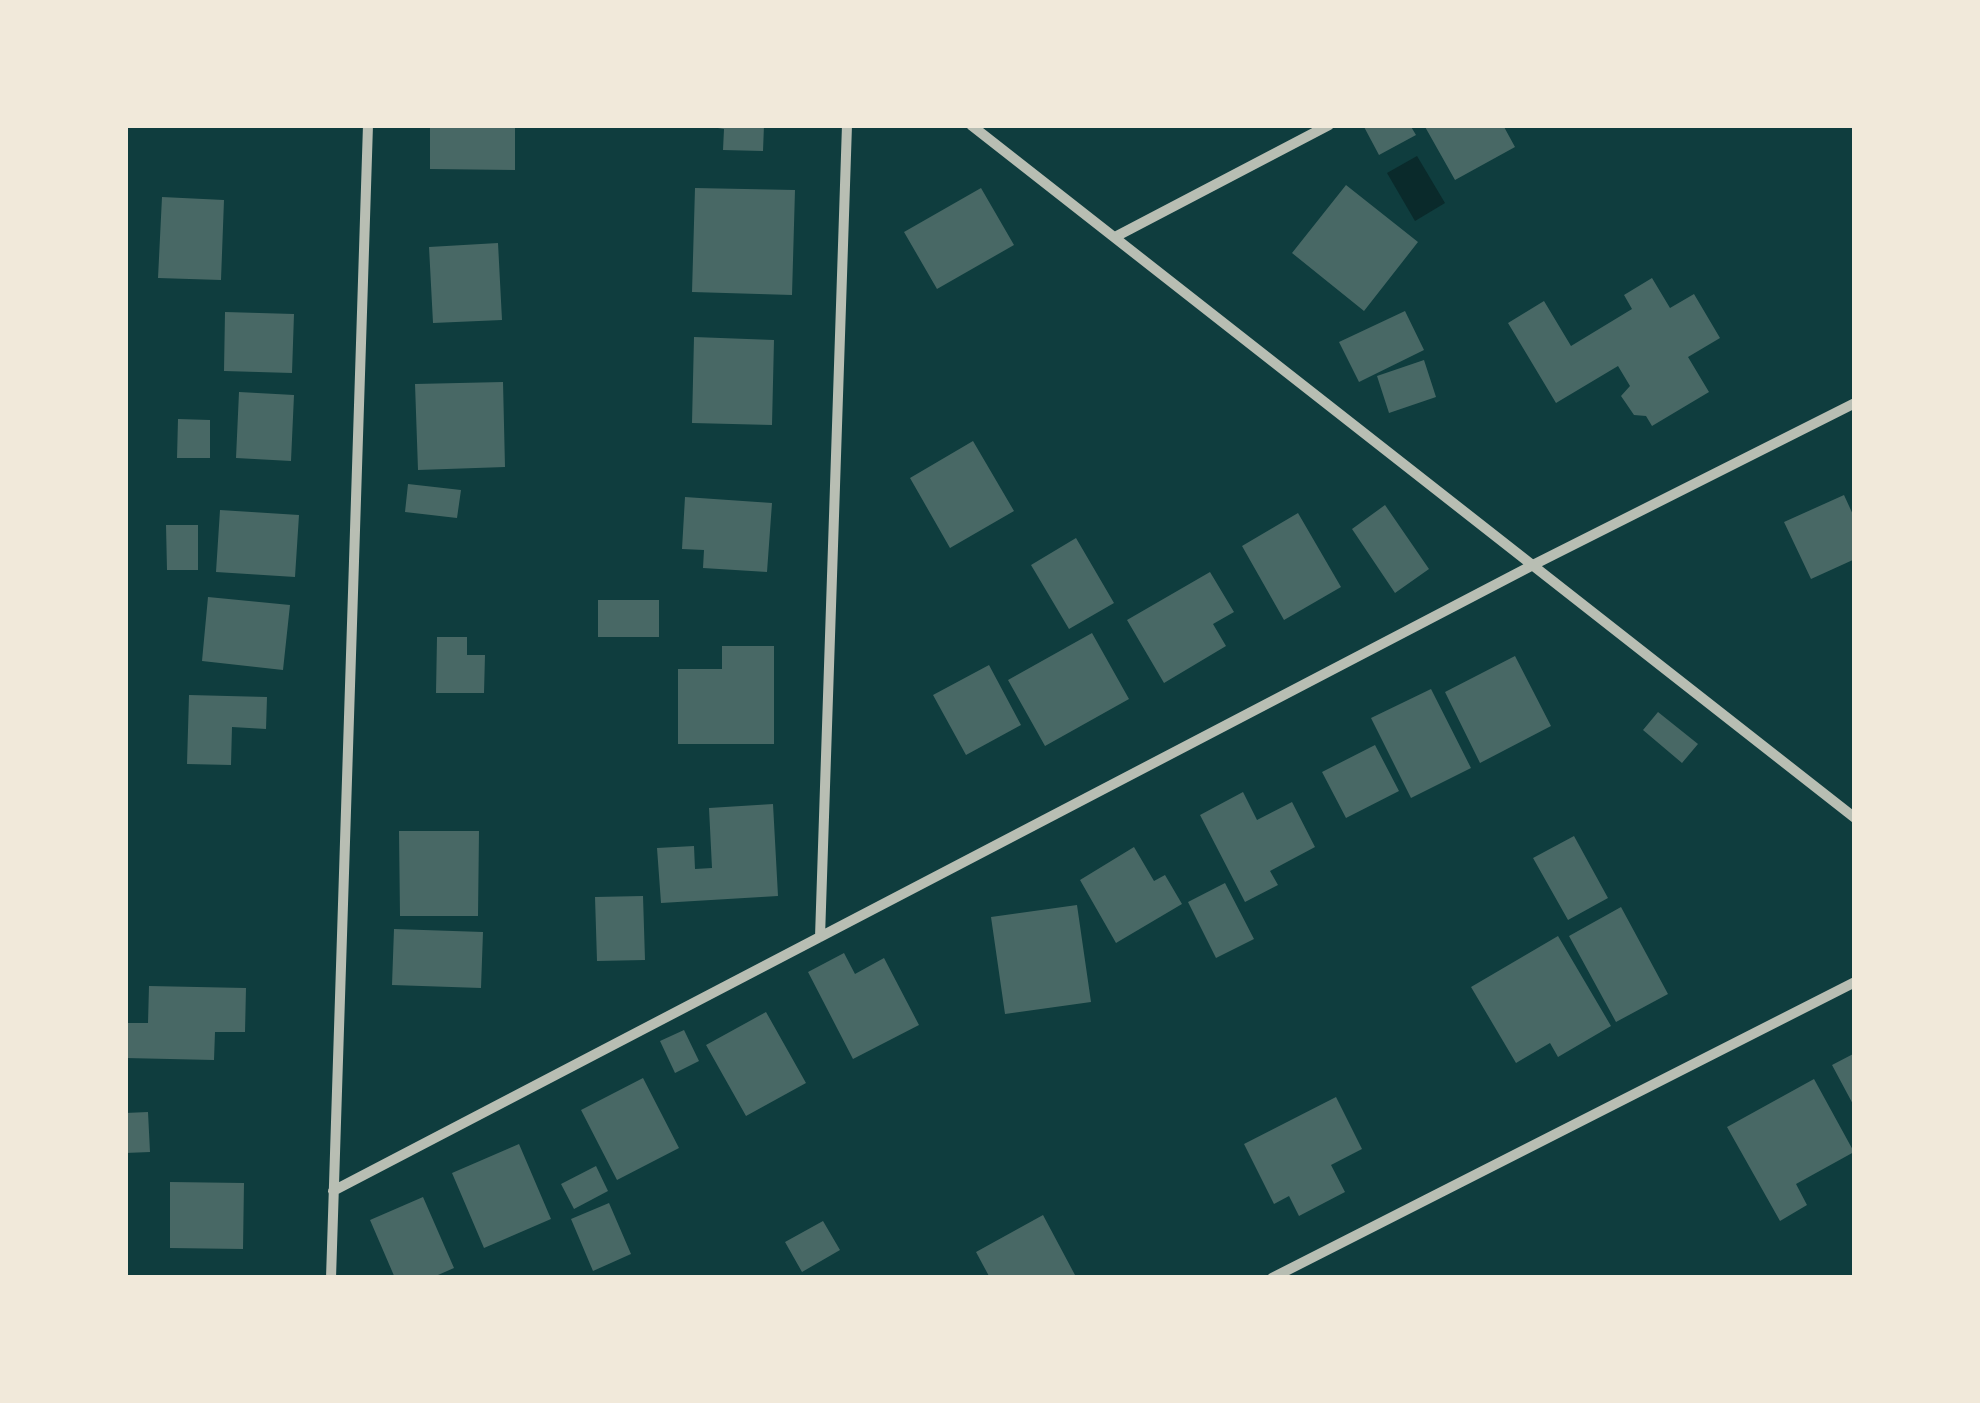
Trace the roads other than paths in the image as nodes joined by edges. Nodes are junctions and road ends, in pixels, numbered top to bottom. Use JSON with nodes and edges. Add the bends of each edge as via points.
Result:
{"nodes":[{"id":1,"x":368,"y":125,"type":"edge"},
{"id":2,"x":847,"y":125,"type":"edge"},
{"id":3,"x":971,"y":125,"type":"edge"},
{"id":4,"x":1329,"y":125,"type":"edge"},
{"id":5,"x":1115,"y":236,"type":"junction"},
{"id":6,"x":1855,"y":403,"type":"edge"},
{"id":7,"x":1533,"y":565,"type":"junction"},
{"id":8,"x":1855,"y":818,"type":"edge"},
{"id":9,"x":820,"y":937,"type":"junction"},
{"id":10,"x":1855,"y":982,"type":"edge"},
{"id":11,"x":334,"y":1191,"type":"junction"},
{"id":12,"x":330,"y":1278,"type":"edge"},
{"id":13,"x":1272,"y":1278,"type":"edge"}],
"edges":[{"from":1,"to":11,"type":"street"},
{"from":2,"to":9,"type":"street"},
{"from":3,"to":5,"type":"street"},
{"from":4,"to":5,"type":"street"},
{"from":5,"to":7,"type":"street"},
{"from":6,"to":7,"type":"street"},
{"from":7,"to":8,"type":"street"},
{"from":7,"to":9,"type":"street"},
{"from":9,"to":11,"type":"street"},
{"from":10,"to":13,"type":"street"},
{"from":11,"to":12,"type":"street"}]}
